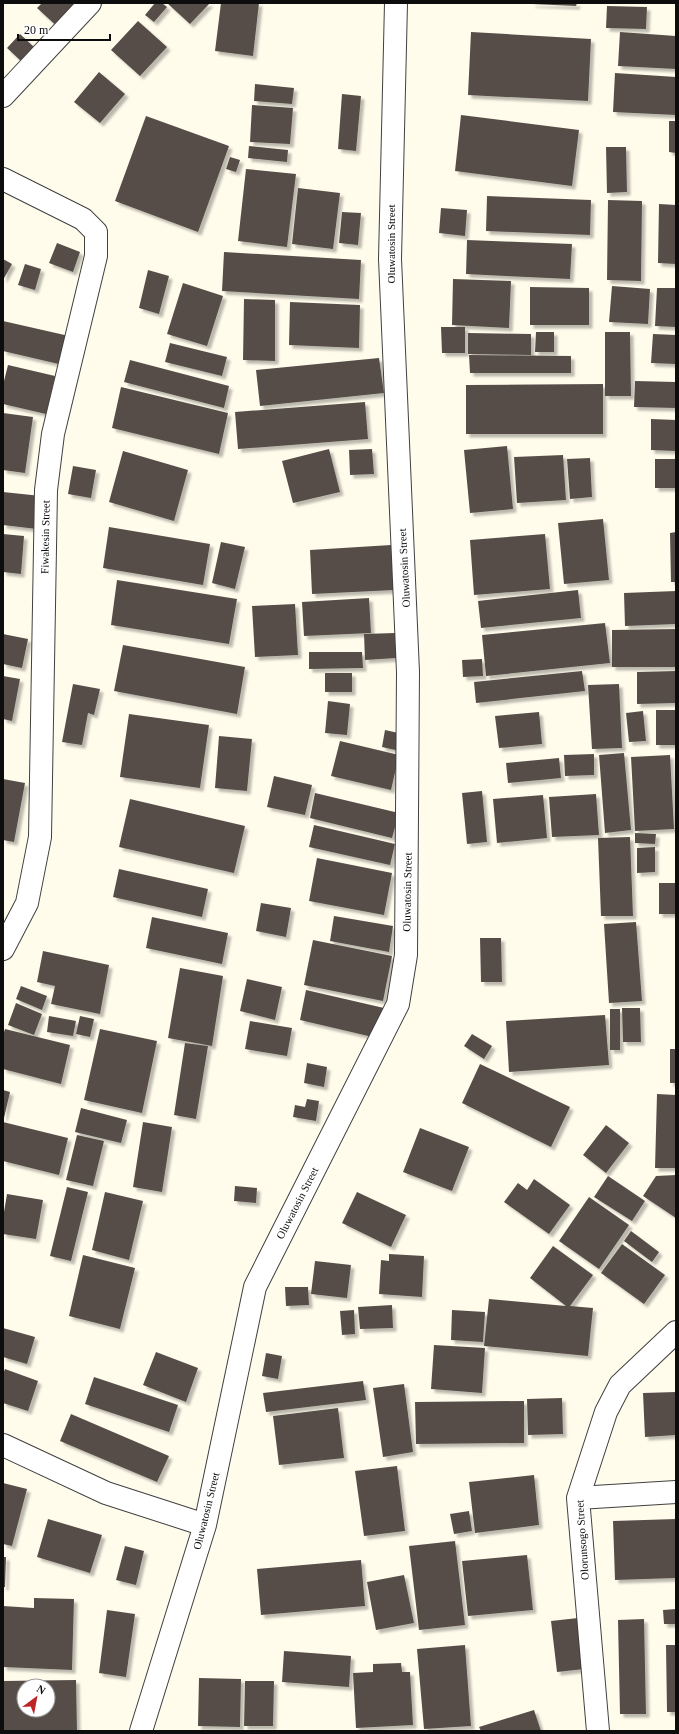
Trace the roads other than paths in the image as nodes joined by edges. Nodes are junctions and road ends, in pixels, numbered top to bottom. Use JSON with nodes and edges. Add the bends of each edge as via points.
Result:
{"nodes":[{"id":1,"x":90,"y":3,"type":"edge"},
{"id":2,"x":396,"y":3,"type":"edge"},
{"id":3,"x":3,"y":96,"type":"edge"},
{"id":4,"x":3,"y":179,"type":"edge"},
{"id":5,"x":3,"y":949,"type":"edge"},
{"id":6,"x":676,"y":1332,"type":"edge"},
{"id":7,"x":3,"y":1445,"type":"edge"},
{"id":8,"x":676,"y":1492,"type":"edge"},
{"id":9,"x":578,"y":1498,"type":"junction"},
{"id":10,"x":205,"y":1525,"type":"junction"},
{"id":11,"x":141,"y":1731,"type":"edge"},
{"id":12,"x":598,"y":1731,"type":"edge"}],
"edges":[{"from":1,"to":3,"type":"street"},
{"from":2,"to":10,"type":"street","name":"Oluwatosin Street","via":[[390,259],[408,672],[406,955],[398,1004],[255,1287]]},
{"from":4,"to":5,"type":"street","name":"Fiwakesin Street","via":[[83,219],[96,232],[96,256],[53,434],[46,490],[40,837],[27,904]]},
{"from":6,"to":9,"type":"street","name":"Olorunsogo Street","via":[[620,1385],[606,1412]]},
{"from":7,"to":10,"type":"street","via":[[106,1493]]},
{"from":8,"to":9,"type":"street"},
{"from":9,"to":12,"type":"street","name":"Olorunsogo Street"},
{"from":10,"to":11,"type":"street","name":"Oluwatosin Street"}]}
